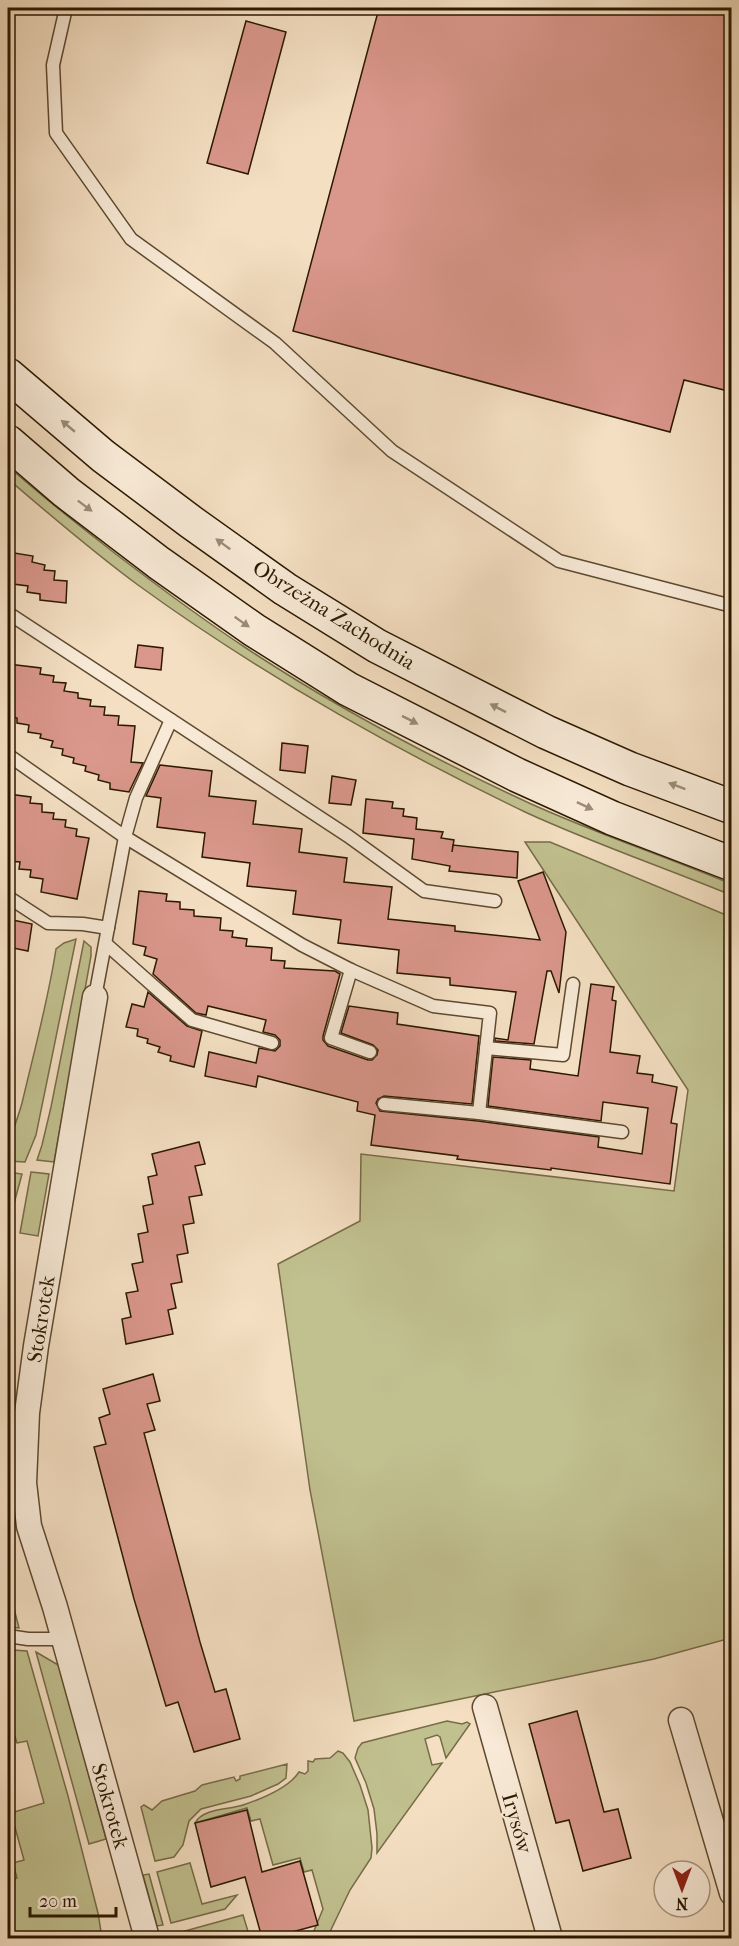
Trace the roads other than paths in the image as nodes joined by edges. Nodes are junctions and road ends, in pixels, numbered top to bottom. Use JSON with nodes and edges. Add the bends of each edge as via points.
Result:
{"nodes":[{"id":1,"x":66,"y":8,"type":"edge"},
{"id":2,"x":8,"y":375,"type":"edge"},
{"id":3,"x":8,"y":442,"type":"edge"},
{"id":4,"x":732,"y":606,"type":"edge"},
{"id":5,"x":8,"y":613,"type":"edge"},
{"id":6,"x":171,"y":720,"type":"junction"},
{"id":7,"x":8,"y":755,"type":"edge"},
{"id":8,"x":732,"y":807,"type":"edge"},
{"id":9,"x":125,"y":837,"type":"junction"},
{"id":10,"x":732,"y":864,"type":"edge"},
{"id":11,"x":8,"y":897,"type":"edge"},
{"id":12,"x":495,"y":901,"type":"dead end"},
{"id":13,"x":108,"y":928,"type":"junction"},
{"id":14,"x":106,"y":944,"type":"junction"},
{"id":15,"x":351,"y":970,"type":"junction"},
{"id":16,"x":573,"y":984,"type":"dead end"},
{"id":17,"x":95,"y":997,"type":"joint"},
{"id":18,"x":272,"y":1043,"type":"dead end"},
{"id":19,"x":486,"y":1048,"type":"junction"},
{"id":20,"x":370,"y":1052,"type":"dead end"},
{"id":21,"x":384,"y":1104,"type":"dead end"},
{"id":22,"x":478,"y":1113,"type":"junction"},
{"id":23,"x":622,"y":1132,"type":"dead end"},
{"id":24,"x":8,"y":1636,"type":"edge"},
{"id":25,"x":64,"y":1639,"type":"junction"},
{"id":26,"x":485,"y":1707,"type":"dead end"},
{"id":27,"x":681,"y":1720,"type":"dead end"},
{"id":28,"x":732,"y":1893,"type":"edge"},
{"id":29,"x":147,"y":1938,"type":"edge"},
{"id":30,"x":550,"y":1938,"type":"edge"}],
"edges":[{"from":1,"to":4,"type":"lane","via":[[53,65],[56,133],[131,239],[275,343],[392,451],[560,561]]},
{"from":8,"to":2,"type":"street","name":"Obrzeżna Zachodnia","one_way":true,"via":[[546,732],[376,646],[285,589],[191,522],[102,456]]},
{"from":3,"to":10,"type":"street","one_way":true,"via":[[159,563],[254,630],[348,689],[518,775]]},
{"from":5,"to":6,"type":"lane"},
{"from":6,"to":9,"type":"lane","via":[[136,798]]},
{"from":6,"to":12,"type":"lane","via":[[348,836],[424,891]]},
{"from":7,"to":9,"type":"lane"},
{"from":9,"to":13,"type":"lane"},
{"from":9,"to":15,"type":"lane","via":[[302,945]]},
{"from":11,"to":13,"type":"lane","via":[[48,923]]},
{"from":13,"to":14,"type":"lane"},
{"from":14,"to":17,"type":"lane"},
{"from":14,"to":18,"type":"lane","via":[[192,1020]]},
{"from":15,"to":19,"type":"lane","via":[[433,1005],[490,1013]]},
{"from":15,"to":20,"type":"lane","via":[[331,1038]]},
{"from":16,"to":19,"type":"lane","via":[[563,1055]]},
{"from":17,"to":25,"type":"street","name":"Stokrotek","via":[[36,1346],[26,1436],[24,1483],[29,1526]]},
{"from":19,"to":22,"type":"lane"},
{"from":21,"to":22,"type":"lane"},
{"from":22,"to":23,"type":"lane"},
{"from":24,"to":25,"type":"lane"},
{"from":25,"to":29,"type":"street","name":"Stokrotek"},
{"from":26,"to":30,"type":"street","name":"Irysów"},
{"from":27,"to":28,"type":"street"}]}
